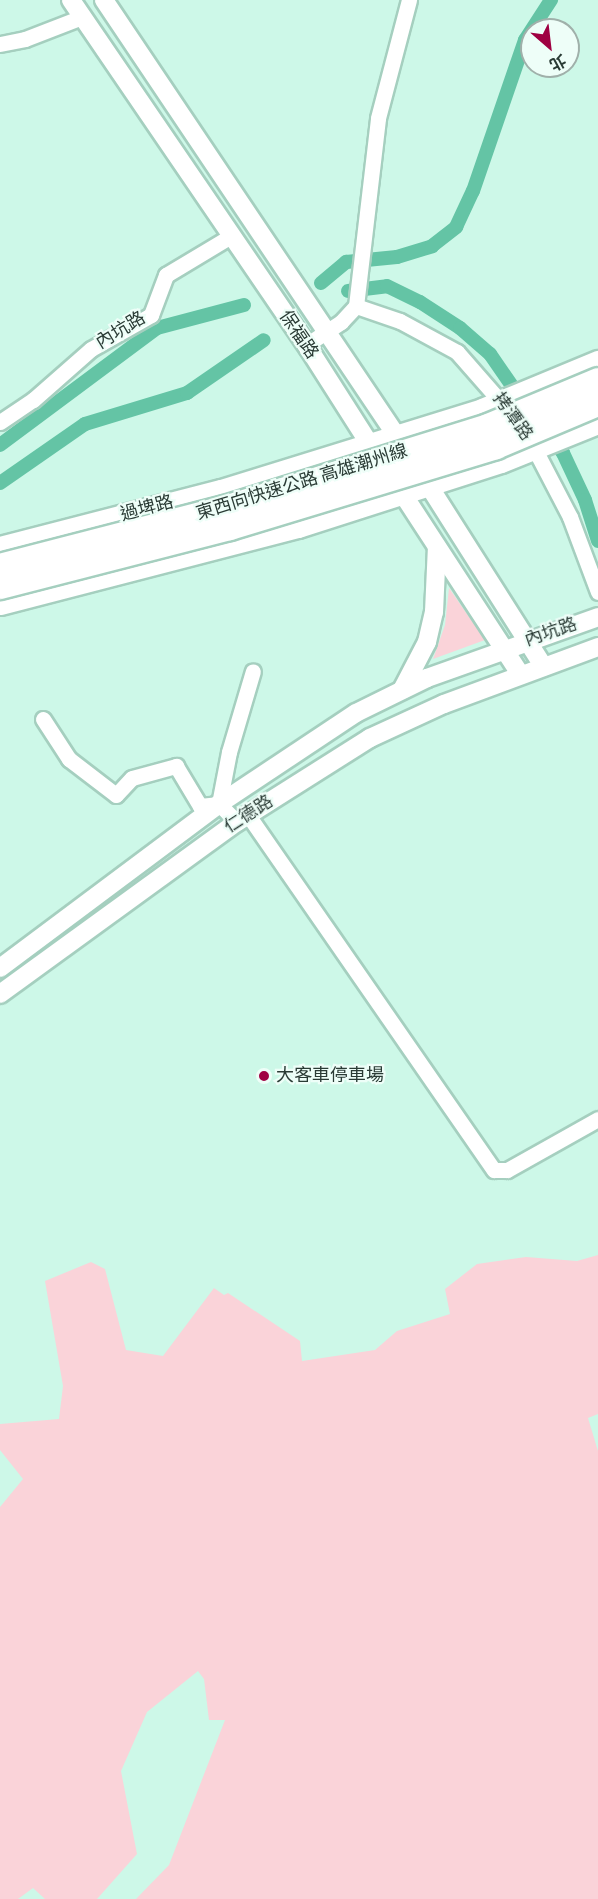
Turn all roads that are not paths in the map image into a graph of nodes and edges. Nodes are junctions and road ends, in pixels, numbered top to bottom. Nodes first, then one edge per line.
1 (71, 0) edge
2 (104, 0) edge
3 (409, 0) edge
4 (82, 17) junction
5 (0, 44) edge
6 (231, 236) junction
7 (356, 303) junction
8 (327, 331) junction
9 (306, 345) junction
10 (598, 362) edge
11 (598, 380) edge
12 (504, 400) junction
13 (598, 404) edge
14 (0, 422) edge
15 (590, 426) edge
16 (397, 435) junction
17 (369, 444) junction
18 (539, 446) junction
19 (429, 486) junction
20 (403, 494) junction
21 (0, 547) edge
22 (437, 547) junction
23 (0, 566) edge
24 (0, 587) edge
25 (598, 592) edge
26 (0, 604) edge
27 (598, 617) edge
28 (528, 641) junction
29 (598, 647) edge
30 (504, 649) junction
31 (544, 667) junction
32 (253, 671) dead end
33 (520, 674) junction
34 (402, 690) junction
35 (43, 719) dead end
36 (219, 804) junction
37 (242, 819) junction
38 (0, 968) edge
39 (0, 994) edge
40 (598, 1119) edge

1 - 4 street, 保福路
2 - 8 street, 保福路
3 - 7 street
4 - 5 street
4 - 6 street, 保福路
6 - 9 street, 保福路
6 - 14 street, 內坑路
7 - 8 street
7 - 12 street, 拷潭路
8 - 9 street
8 - 16 street, 保福路
9 - 17 street, 保福路
10 - 12 main road, 過埤路
11 - 23 highway, 東西向快速公路 高雄潮州線, bridge
12 - 16 main road, 過埤路
12 - 18 street, 拷潭路
13 - 24 highway, 東西向快速公路 高雄潮州線, bridge
15 - 18 main road
16 - 17 main road, 過埤路
16 - 19 street, 保福路
17 - 20 street, 保福路
17 - 21 main road, 過埤路
18 - 19 main road
18 - 25 street, 拷潭路
19 - 20 main road
19 - 28 street, 保福路
20 - 22 street, 保福路
20 - 26 main road
22 - 30 street, 保福路
22 - 34 street
27 - 28 street, 內坑路
28 - 30 street, 內坑路
28 - 31 street, 保福路
29 - 31 street, 內坑路
30 - 33 street, 保福路
30 - 34 street, 仁德路
31 - 33 street, 內坑路
32 - 36 street
33 - 37 street, 仁德路
34 - 36 street, 仁德路
35 - 36 street
36 - 37 street
36 - 38 street, 仁德路
37 - 39 street, 仁德路
37 - 40 street

